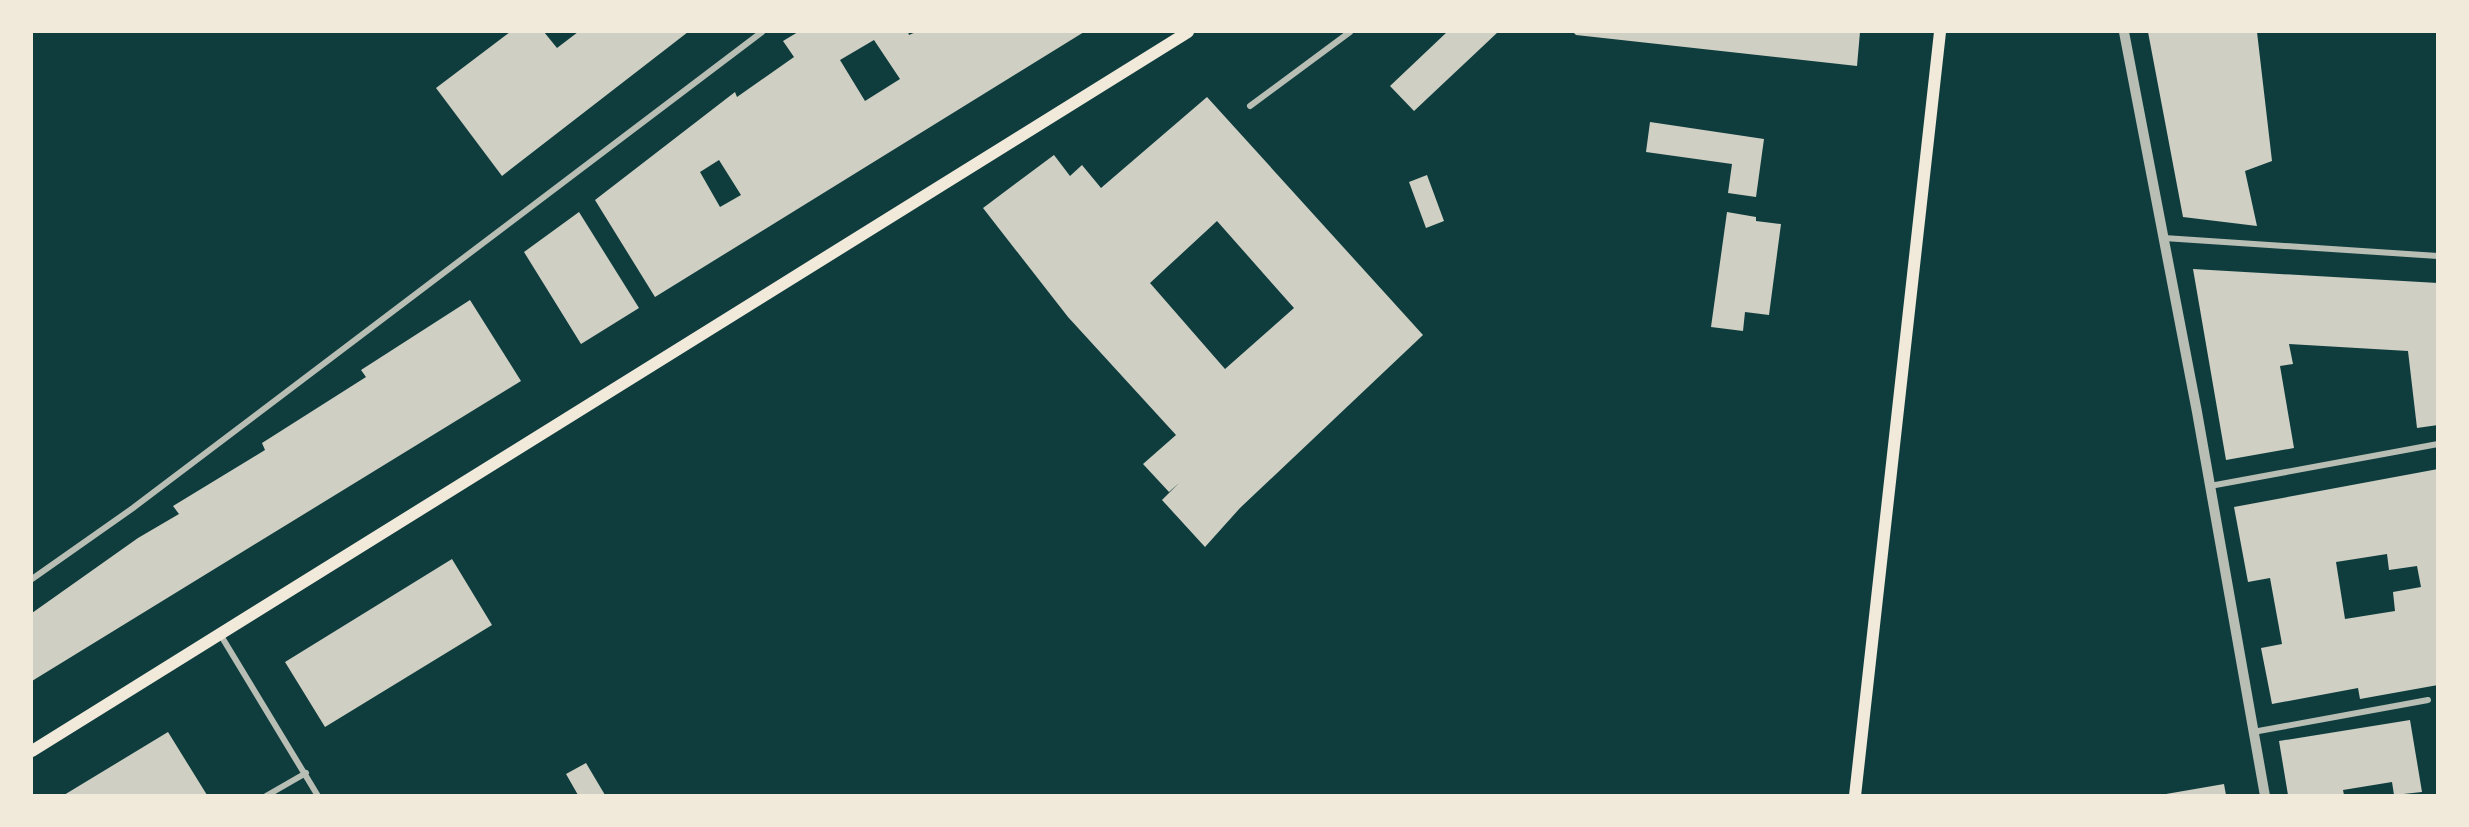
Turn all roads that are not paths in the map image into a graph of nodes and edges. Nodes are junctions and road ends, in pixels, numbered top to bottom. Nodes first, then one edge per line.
1 (762, 32) edge
2 (1188, 32) edge
3 (1350, 32) edge
4 (1940, 32) edge
5 (2124, 32) edge
6 (1250, 106) dead end
7 (2163, 238) junction
8 (2438, 256) edge
9 (2438, 444) edge
10 (2210, 486) junction
11 (32, 579) edge
12 (220, 634) junction
13 (2428, 700) dead end
14 (2252, 732) junction
15 (32, 751) edge
16 (306, 773) junction
17 (266, 795) edge
18 (318, 795) edge
19 (1855, 795) edge
20 (2265, 795) edge

1 - 11 street
2 - 12 main road
3 - 6 street
4 - 19 main road
5 - 7 street
7 - 8 street
7 - 10 street
9 - 10 street
10 - 14 street
12 - 15 main road
12 - 16 street
13 - 14 street
14 - 20 street
16 - 17 street
16 - 18 street

